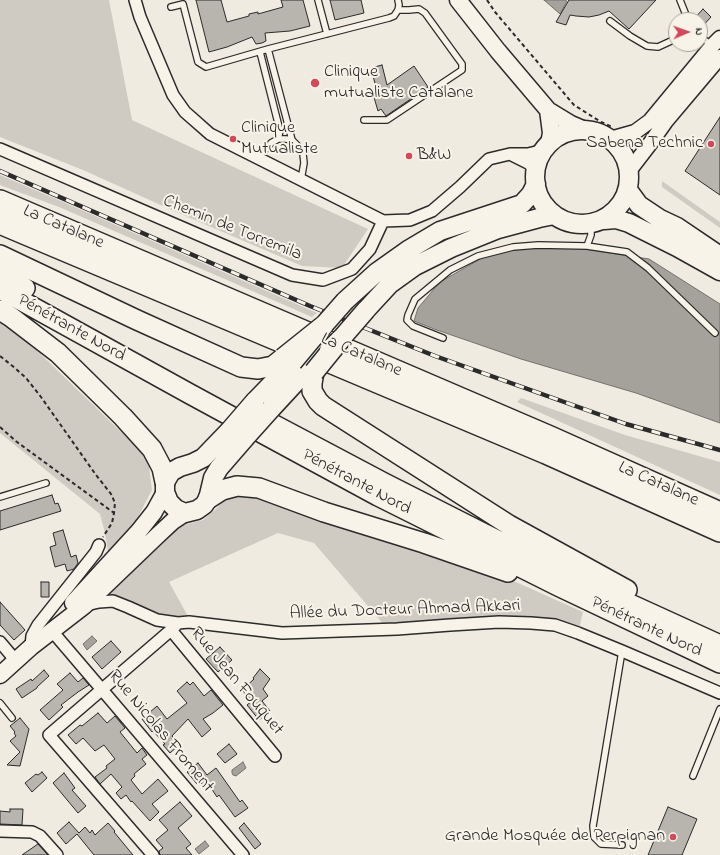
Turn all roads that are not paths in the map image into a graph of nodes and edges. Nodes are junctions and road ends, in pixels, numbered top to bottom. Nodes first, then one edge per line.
1 (135, 0) edge
2 (318, 0) edge
3 (398, 0) edge
4 (458, 0) edge
5 (680, 0) edge
6 (171, 7) dead end
7 (398, 10) junction
8 (685, 12) edge
9 (610, 20) dead end
10 (327, 34) junction
11 (668, 41) edge
12 (708, 41) edge
13 (718, 47) edge
14 (268, 49) junction
15 (260, 52) junction
16 (548, 110) junction
17 (364, 120) dead end
18 (585, 130) junction
19 (278, 139) junction
20 (610, 139) junction
21 (292, 140) junction
22 (546, 147) junction
23 (0, 149) edge
24 (510, 154) junction
25 (258, 158) junction
26 (629, 171) junction
27 (536, 177) junction
28 (301, 180) junction
29 (628, 190) junction
30 (0, 201) edge
31 (554, 215) junction
32 (384, 221) junction
33 (597, 222) junction
34 (0, 223) edge
35 (587, 246) junction
36 (0, 255) edge
37 (720, 256) edge
38 (720, 271) edge
39 (0, 274) edge
40 (0, 289) edge
41 (0, 310) edge
42 (323, 326) joint
43 (716, 332) dead end
44 (443, 338) dead end
45 (340, 340) joint
46 (299, 365) junction
47 (238, 434) junction
48 (46, 483) dead end
49 (165, 487) junction
50 (0, 497) edge
51 (208, 499) junction
52 (185, 513) junction
53 (720, 513) edge
54 (720, 531) edge
55 (98, 545) road end
56 (84, 606) junction
57 (174, 627) junction
58 (52, 631) junction
59 (720, 639) edge
60 (0, 642) edge
61 (720, 645) edge
62 (31, 647) junction
63 (622, 651) junction
64 (16, 661) junction
65 (720, 663) edge
66 (0, 675) edge
67 (102, 689) junction
68 (720, 693) edge
69 (0, 703) edge
70 (720, 709) edge
71 (12, 718) dead end
72 (275, 756) dead end
73 (693, 776) dead end
74 (0, 831) edge
75 (622, 845) dead end
76 (57, 855) edge
77 (153, 855) edge
78 (243, 855) edge

1 - 25 street
2 - 10 lane
3 - 7 lane
4 - 16 main road
5 - 8 lane
6 - 15 lane
7 - 10 lane
7 - 17 lane
9 - 11 lane
10 - 14 lane
12 - 13 lane
13 - 20 street
13 - 26 street
14 - 15 lane
14 - 21 lane
15 - 19 lane
16 - 18 main road
16 - 22 main road
18 - 20 main road
18 - 22 main road
19 - 21 lane
19 - 25 lane
20 - 26 main road
21 - 28 lane
22 - 24 street
22 - 27 main road
23 - 32 street, Chemin de Torremila
24 - 27 street
24 - 32 street
25 - 28 street
26 - 29 main road
27 - 31 main road
27 - 42 main road, bridge
28 - 32 street
29 - 33 main road
29 - 37 main road
30 - 53 highway, La Catalane
31 - 33 main road
31 - 45 main road, bridge
33 - 35 lane
33 - 38 main road
34 - 54 highway, La Catalane
35 - 43 lane
35 - 44 lane
36 - 46 highway
39 - 61 highway, Pénétrante Nord
40 - 65 highway, Pénétrante Nord
41 - 49 highway
42 - 46 highway, bridge
45 - 46 highway, bridge
46 - 47 main road, bridge
46 - 47 main road, bridge
46 - 59 highway
47 - 49 main road
47 - 51 main road
48 - 50 lane
49 - 52 main road
49 - 58 main road
51 - 52 main road
51 - 65 highway
52 - 56 main road
55 - 62 street
56 - 57 street, Allée du Docteur Ahmad Akkari
56 - 58 main road
57 - 63 street, Allée du Docteur Ahmad Akkari
57 - 67 street
57 - 72 street, Rue Jean Fouquet
58 - 62 main road
58 - 67 street, Rue Nicolas Froment
60 - 64 street
62 - 64 main road
63 - 68 street, Allée du Docteur Ahmad Akkari
63 - 75 lane
64 - 66 main road
67 - 77 street
67 - 78 street, Rue Nicolas Froment
69 - 71 lane
70 - 73 lane
74 - 76 street

